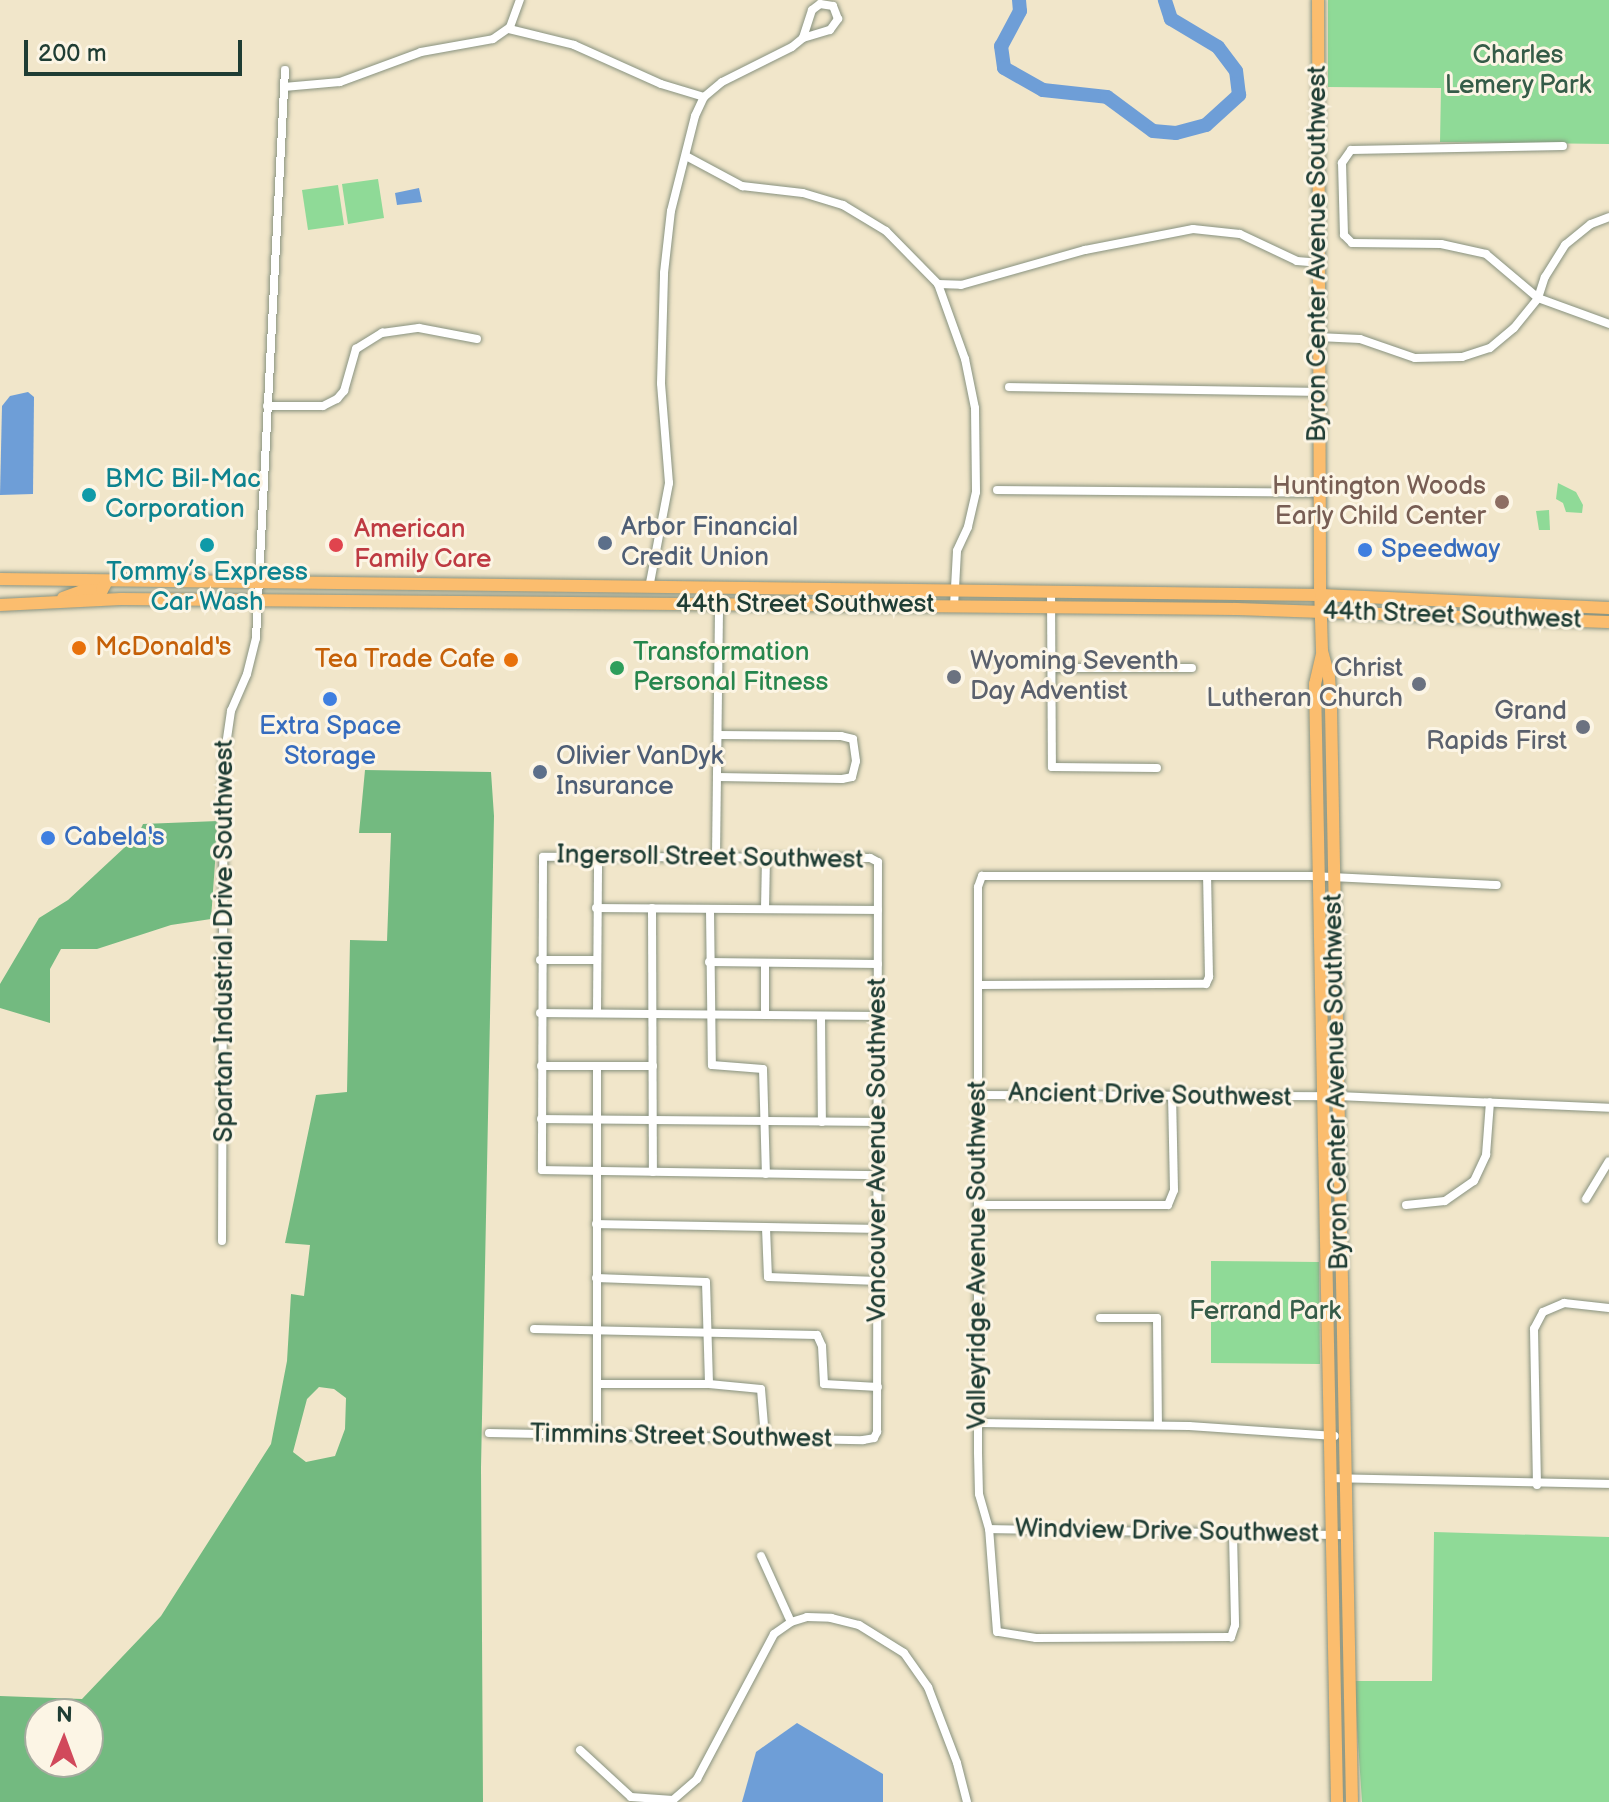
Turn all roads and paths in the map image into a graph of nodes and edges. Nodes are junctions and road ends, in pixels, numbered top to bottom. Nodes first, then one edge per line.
1 (520, 0) edge
2 (1318, 0) edge
3 (509, 29) junction
4 (803, 38) junction
5 (285, 70) dead end
6 (284, 87) junction
7 (704, 97) junction
8 (1563, 146) dead end
9 (686, 156) junction
10 (1609, 217) edge
11 (1318, 263) junction
12 (938, 284) junction
13 (1538, 298) junction
14 (1609, 324) edge
15 (1318, 337) junction
16 (477, 339) dead end
17 (1009, 387) dead end
18 (1319, 392) junction
19 (267, 406) junction
20 (997, 490) dead end
21 (1320, 493) junction
22 (2, 579) edge
23 (107, 581) junction
24 (258, 584) junction
25 (427, 586) junction
26 (554, 587) junction
27 (649, 588) junction
28 (665, 588) junction
29 (724, 589) junction
30 (870, 590) junction
31 (955, 591) junction
32 (1051, 592) junction
33 (1321, 595) junction
34 (258, 601) junction
35 (57, 602) junction
36 (419, 602) junction
37 (541, 602) junction
38 (628, 604) junction
39 (648, 604) junction
40 (719, 604) junction
41 (0, 605) edge
42 (865, 605) junction
43 (954, 606) junction
44 (1051, 607) junction
45 (1609, 608) edge
46 (1321, 610) junction
47 (1609, 622) edge
48 (1322, 651) junction
49 (1051, 668) junction
50 (1192, 668) dead end
51 (718, 735) junction
52 (1157, 768) dead end
53 (717, 777) junction
54 (598, 855) junction
55 (716, 856) junction
56 (766, 857) junction
57 (876, 860) joint
58 (1207, 876) junction
59 (1319, 877) junction
60 (1334, 878) junction
61 (1497, 885) dead end
62 (596, 908) junction
63 (652, 908) junction
64 (765, 909) junction
65 (710, 910) junction
66 (878, 910) junction
67 (540, 960) junction
68 (597, 960) junction
69 (709, 962) junction
70 (765, 963) junction
71 (878, 964) junction
72 (978, 985) junction
73 (540, 1013) junction
74 (597, 1013) junction
75 (653, 1014) junction
76 (709, 1015) junction
77 (765, 1015) junction
78 (878, 1016) junction
79 (821, 1017) junction
80 (541, 1066) junction
81 (653, 1066) junction
82 (597, 1067) junction
83 (978, 1095) junction
84 (1338, 1096) junction
85 (1172, 1098) junction
86 (1323, 1098) junction
87 (1490, 1102) junction
88 (1609, 1108) edge
89 (541, 1119) junction
90 (596, 1120) junction
91 (653, 1120) junction
92 (765, 1121) junction
93 (822, 1122) junction
94 (878, 1122) junction
95 (1609, 1161) edge
96 (653, 1172) junction
97 (597, 1173) junction
98 (766, 1174) junction
99 (877, 1175) junction
100 (1586, 1199) dead end
101 (979, 1205) junction
102 (1406, 1205) dead end
103 (596, 1224) junction
104 (766, 1228) junction
105 (878, 1229) junction
106 (222, 1241) dead end
107 (596, 1278) junction
108 (878, 1281) junction
109 (1609, 1308) edge
110 (1100, 1318) dead end
111 (534, 1329) dead end
112 (596, 1330) junction
113 (710, 1333) junction
114 (597, 1384) junction
115 (709, 1384) junction
116 (878, 1387) junction
117 (979, 1423) junction
118 (1158, 1425) junction
119 (489, 1433) dead end
120 (597, 1435) junction
121 (1329, 1435) junction
122 (1343, 1436) junction
123 (765, 1438) junction
124 (874, 1438) joint
125 (1330, 1478) junction
126 (1345, 1478) junction
127 (1609, 1484) edge
128 (1537, 1485) junction
129 (989, 1529) junction
130 (1233, 1534) junction
131 (1331, 1535) junction
132 (1346, 1535) junction
133 (761, 1556) dead end
134 (791, 1622) junction
135 (580, 1750) dead end
136 (967, 1802) edge
137 (1337, 1802) edge
138 (1352, 1802) edge

1 - 3 street
2 - 11 main road, Byron Center Avenue Southwest
3 - 6 street
3 - 7 street
4 - 4 street
4 - 7 street
5 - 6 street, Spartan Industrial Drive Southwest
6 - 19 street, Spartan Industrial Drive Southwest
7 - 9 street
8 - 13 street
9 - 12 street
9 - 27 street
10 - 13 street
11 - 12 street
11 - 15 main road, Byron Center Avenue Southwest
12 - 31 street
13 - 14 street
13 - 15 street
15 - 18 main road, Byron Center Avenue Southwest
16 - 19 street
17 - 18 street
18 - 21 main road, Byron Center Avenue Southwest
19 - 24 street, Spartan Industrial Drive Southwest
20 - 21 street
21 - 33 main road, Byron Center Avenue Southwest
22 - 23 main road, 44th Street Southwest
23 - 24 main road, 44th Street Southwest
23 - 35 main road
24 - 25 main road, 44th Street Southwest
24 - 34 street, Spartan Industrial Drive Southwest
25 - 26 main road, 44th Street Southwest
25 - 36 main road
26 - 27 main road, 44th Street Southwest
26 - 37 main road
27 - 28 main road, 44th Street Southwest
27 - 38 main road
28 - 29 main road, 44th Street Southwest
28 - 39 main road
29 - 30 main road, 44th Street Southwest
29 - 40 main road
30 - 31 main road, 44th Street Southwest
30 - 42 main road
31 - 32 main road, 44th Street Southwest
31 - 43 street
32 - 33 main road, 44th Street Southwest
32 - 44 street
33 - 45 main road, 44th Street Southwest
33 - 46 main road, Byron Center Avenue Southwest
34 - 35 main road, 44th Street Southwest
34 - 36 main road, 44th Street Southwest
34 - 106 street, Spartan Industrial Drive Southwest
35 - 41 main road, 44th Street Southwest
36 - 37 main road, 44th Street Southwest
37 - 38 main road, 44th Street Southwest
38 - 39 main road, 44th Street Southwest
39 - 40 main road, 44th Street Southwest
40 - 42 main road, 44th Street Southwest
40 - 51 street
42 - 43 main road, 44th Street Southwest
43 - 44 main road, 44th Street Southwest
44 - 46 main road, 44th Street Southwest
44 - 49 street
46 - 47 main road, 44th Street Southwest
46 - 48 main road, Byron Center Avenue Southwest
48 - 59 main road, Byron Center Avenue Southwest
48 - 60 main road, Byron Center Avenue Southwest
49 - 50 street
49 - 52 street
51 - 53 street
51 - 53 street
53 - 55 street
54 - 55 street, Ingersoll Street Southwest
54 - 62 street
54 - 67 street, Ingersoll Street Southwest
55 - 56 street, Ingersoll Street Southwest
56 - 57 street, Ingersoll Street Southwest
56 - 64 street
57 - 66 street, Vancouver Avenue Southwest
58 - 59 street
58 - 72 street, Valleyridge Avenue Southwest
58 - 72 street
59 - 60 street
59 - 86 main road, Byron Center Avenue Southwest
60 - 61 street
60 - 84 main road, Byron Center Avenue Southwest
62 - 63 street
62 - 68 street
63 - 65 street
63 - 75 street
64 - 65 street
64 - 66 street
65 - 69 street
66 - 71 street, Vancouver Avenue Southwest
67 - 68 street
67 - 73 street
68 - 74 street
69 - 70 street
69 - 76 street
70 - 71 street
70 - 77 street
71 - 78 street, Vancouver Avenue Southwest
72 - 83 street, Valleyridge Avenue Southwest
73 - 74 street
73 - 80 street
74 - 75 street
75 - 76 street
75 - 81 street
76 - 77 street
76 - 92 street
77 - 79 street
78 - 79 street
78 - 94 street, Vancouver Avenue Southwest
79 - 93 street
80 - 82 street
80 - 89 street
81 - 82 street
81 - 91 street
82 - 90 street
83 - 85 street, Ancient Drive Southwest
83 - 101 street, Valleyridge Avenue Southwest
84 - 86 street, Ancient Drive Southwest
84 - 87 street, Ancient Drive Southwest
84 - 122 main road, Byron Center Avenue Southwest
85 - 86 street, Ancient Drive Southwest
85 - 101 street
86 - 121 main road, Byron Center Avenue Southwest
87 - 88 street, Ancient Drive Southwest
87 - 102 street
89 - 90 street
89 - 97 street
90 - 91 street
90 - 97 street
91 - 92 street
91 - 96 street
92 - 93 street
92 - 98 street
93 - 94 street
94 - 99 street, Vancouver Avenue Southwest
95 - 100 street
96 - 97 street
96 - 98 street
97 - 103 street
98 - 99 street
99 - 105 street, Vancouver Avenue Southwest
101 - 117 street, Valleyridge Avenue Southwest
103 - 104 street
103 - 107 street
104 - 105 street
104 - 108 street
105 - 108 street, Vancouver Avenue Southwest
107 - 112 street
107 - 113 street
108 - 116 street, Vancouver Avenue Southwest
109 - 128 street
110 - 118 street
111 - 112 street
112 - 113 street
112 - 114 street
113 - 115 street
113 - 116 street
114 - 115 street
114 - 120 street
115 - 123 street
116 - 124 street, Vancouver Avenue Southwest
117 - 118 street
117 - 129 street, Valleyridge Avenue Southwest
118 - 121 street
119 - 120 street, Timmins Street Southwest
120 - 123 street, Timmins Street Southwest
121 - 122 street
121 - 125 main road, Byron Center Avenue Southwest
122 - 126 main road, Byron Center Avenue Southwest
123 - 124 street, Timmins Street Southwest
125 - 126 street
125 - 131 main road, Byron Center Avenue Southwest
126 - 128 street
126 - 132 main road, Byron Center Avenue Southwest
127 - 128 street
129 - 130 street, Windview Drive Southwest
129 - 130 street, Valleyridge Avenue Southwest
130 - 131 street, Windview Drive Southwest
131 - 132 street, Windview Drive Southwest
131 - 137 main road, Byron Center Avenue Southwest
132 - 138 main road, Byron Center Avenue Southwest
133 - 134 street
134 - 135 street
134 - 136 street

